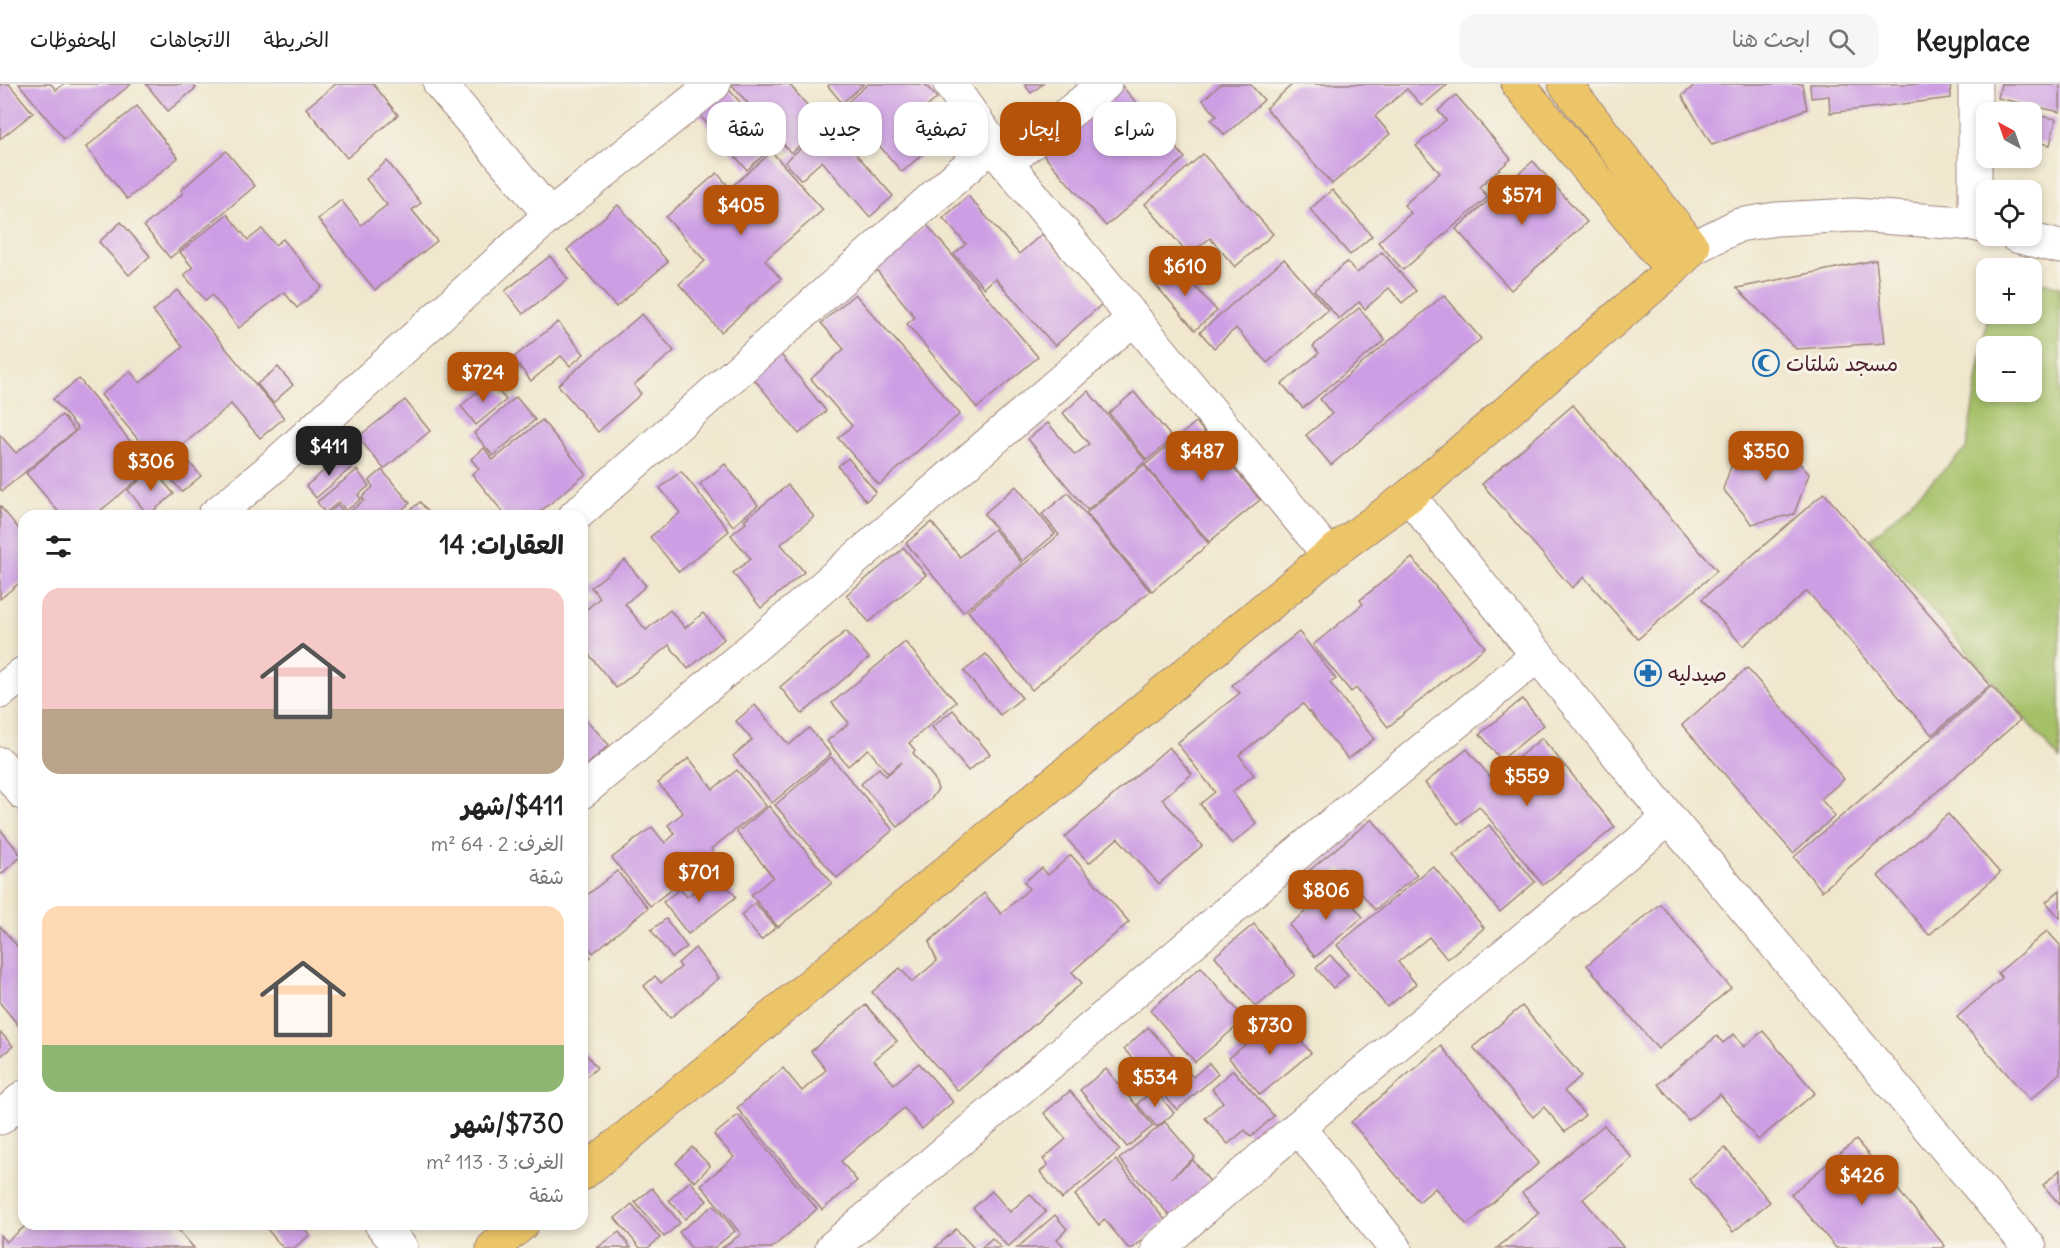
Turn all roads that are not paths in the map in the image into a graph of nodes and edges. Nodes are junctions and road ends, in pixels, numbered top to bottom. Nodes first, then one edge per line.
1 (440, 84) edge
2 (714, 84) edge
3 (950, 84) edge
4 (1105, 84) edge
5 (1518, 84) edge
6 (1565, 84) edge
7 (1975, 84) edge
8 (999, 153) junction
9 (1978, 180) edge
10 (550, 215) junction
11 (1976, 226) edge
12 (2042, 242) edge
13 (2060, 247) edge
14 (1682, 259) junction
15 (1134, 318) junction
16 (1408, 495) junction
17 (221, 510) edge
18 (582, 510) edge
19 (1329, 555) junction
20 (1538, 655) junction
21 (18, 678) edge
22 (0, 692) edge
23 (0, 764) edge
24 (18, 786) edge
25 (588, 787) edge
26 (1669, 818) junction
27 (18, 1102) edge
28 (0, 1118) edge
29 (1298, 1126) junction
30 (588, 1169) edge
31 (386, 1230) edge
32 (515, 1230) edge
33 (401, 1248) edge
34 (493, 1248) edge
35 (832, 1248) edge
36 (1158, 1248) edge
37 (1395, 1248) edge
38 (2030, 1248) edge

1 - 10 street
2 - 10 street
3 - 8 street
4 - 8 street
5 - 14 main road
6 - 14 main road
7 - 9 street
8 - 15 street
8 - 18 street
10 - 17 street
11 - 14 street
12 - 13 street
14 - 16 main road
15 - 19 street
15 - 25 street
16 - 19 main road
16 - 20 street
19 - 30 main road
20 - 26 street
20 - 35 street
21 - 22 street
23 - 24 street
26 - 29 street
26 - 38 street
27 - 28 street
29 - 36 street
29 - 37 street
31 - 33 street
32 - 34 main road

